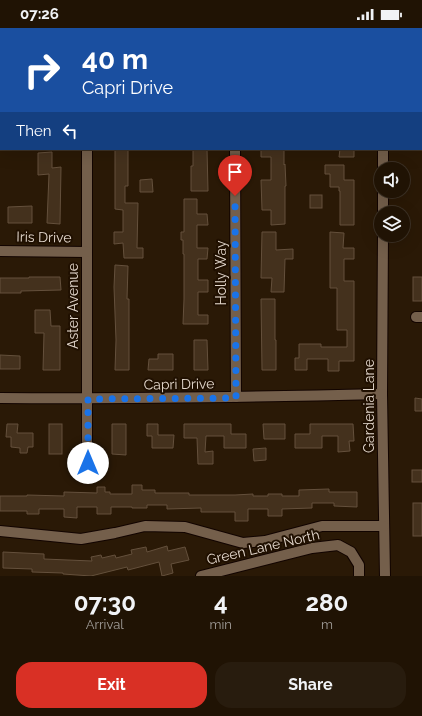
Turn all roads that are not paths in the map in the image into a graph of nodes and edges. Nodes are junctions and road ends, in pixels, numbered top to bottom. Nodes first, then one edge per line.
1 (87, 150) edge
2 (235, 150) edge
3 (383, 150) edge
4 (383, 162) edge
5 (383, 242) edge
6 (0, 251) edge
7 (87, 252) junction
8 (382, 394) junction
9 (0, 398) edge
10 (236, 398) junction
11 (88, 399) junction
12 (88, 463) dead end
13 (384, 526) junction
14 (0, 531) edge
15 (201, 576) edge
16 (359, 576) edge
17 (385, 576) edge

1 - 7 street, Aster Avenue
2 - 10 street, Holly Way
3 - 4 street
5 - 8 street, Gardenia Lane
6 - 7 street, Iris Drive
7 - 11 street, Aster Avenue
8 - 10 street, Capri Drive
8 - 13 street, Gardenia Lane
9 - 11 street, Capri Drive
10 - 11 street, Capri Drive
11 - 12 street, Aster Avenue
13 - 14 street
13 - 17 street, Gardenia Lane
15 - 16 street, Green Lane North

